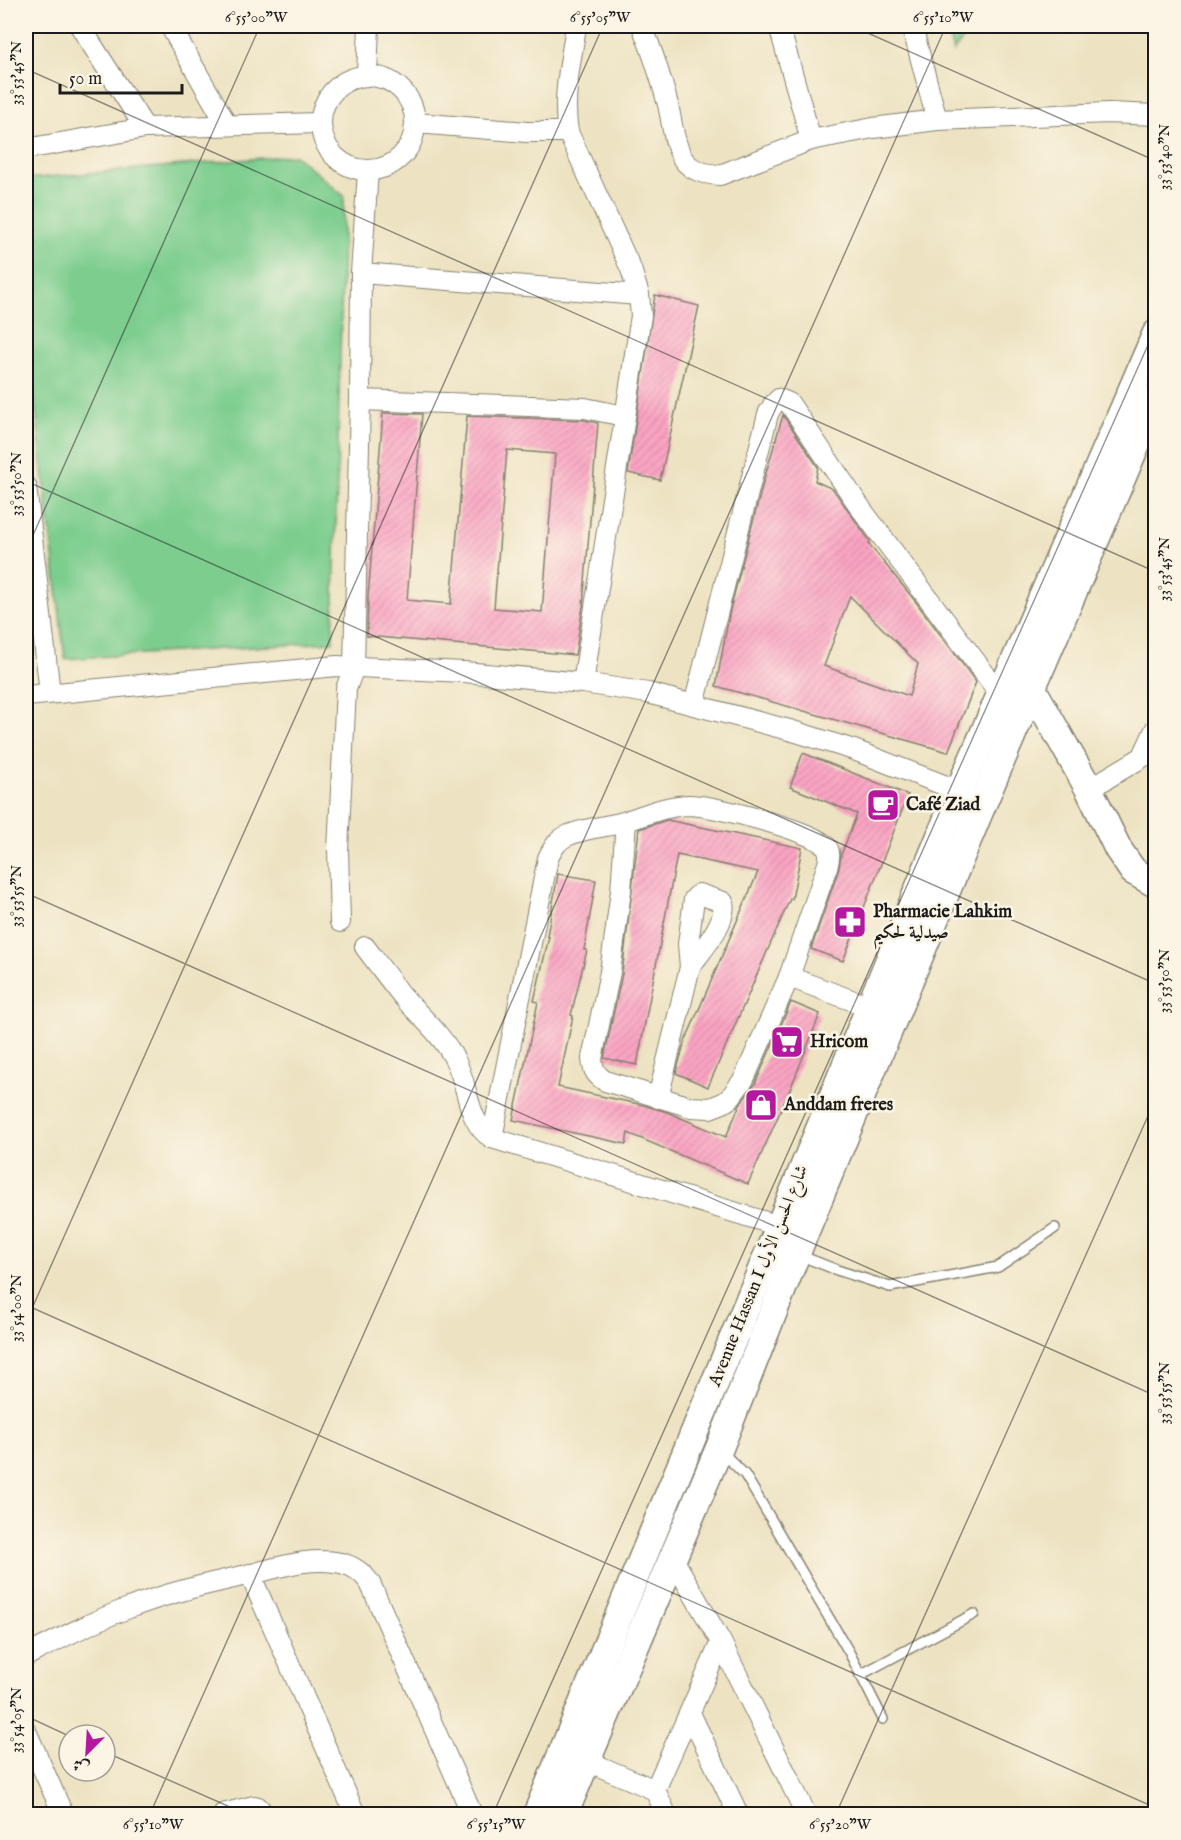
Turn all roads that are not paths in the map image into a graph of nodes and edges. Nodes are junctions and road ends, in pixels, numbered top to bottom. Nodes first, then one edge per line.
1 (80, 26) edge
2 (172, 26) edge
3 (369, 26) edge
4 (576, 26) edge
5 (642, 26) edge
6 (779, 26) edge
7 (912, 26) edge
8 (367, 75) junction
9 (1155, 115) edge
10 (937, 120) junction
11 (319, 123) junction
12 (416, 123) junction
13 (226, 125) junction
14 (145, 128) junction
15 (568, 132) junction
16 (811, 140) junction
17 (26, 149) edge
18 (368, 171) junction
19 (361, 273) junction
20 (639, 295) junction
21 (1155, 334) edge
22 (1155, 398) edge
23 (360, 400) junction
24 (624, 416) junction
25 (26, 486) edge
26 (28, 528) edge
27 (354, 667) junction
28 (583, 683) junction
29 (1032, 688) junction
30 (50, 693) junction
31 (1000, 694) junction
32 (26, 696) edge
33 (694, 705) junction
34 (1155, 728) edge
35 (1149, 753) edge
36 (1089, 789) junction
37 (959, 791) junction
38 (626, 821) junction
39 (1155, 885) edge
40 (340, 922) dead end
41 (365, 947) dead end
42 (690, 967) dead end
43 (789, 977) junction
44 (870, 1006) junction
45 (658, 1098) junction
46 (492, 1138) junction
47 (779, 1226) junction
48 (1055, 1228) dead end
49 (797, 1254) junction
50 (719, 1449) junction
51 (672, 1557) junction
52 (250, 1574) junction
53 (974, 1614) dead end
54 (721, 1642) junction
55 (26, 1656) edge
56 (860, 1675) junction
57 (690, 1713) junction
58 (883, 1719) dead end
59 (26, 1731) edge
60 (587, 1761) junction
61 (655, 1790) junction
62 (1155, 1813) edge
63 (63, 1815) edge
64 (223, 1815) edge
65 (264, 1815) edge
66 (355, 1815) edge
67 (472, 1815) edge
68 (537, 1815) edge
69 (564, 1815) edge
70 (666, 1815) edge
71 (738, 1815) edge
72 (806, 1815) edge
73 (1151, 1815) edge

1 - 14 street
2 - 13 street
3 - 8 street
4 - 15 street
5 - 16 street
6 - 16 street
7 - 10 street
8 - 11 street
8 - 12 street
9 - 10 street
10 - 16 street
11 - 13 street
11 - 18 street
12 - 15 street
12 - 18 street
13 - 14 street
14 - 17 street
15 - 20 street
18 - 19 street
19 - 20 street
19 - 23 street
20 - 24 street
21 - 31 main road, Avenue Hassan I شارع الحسن الأول
22 - 29 main road
23 - 24 street
23 - 27 street
24 - 28 street
25 - 26 street
26 - 30 street
27 - 28 street
27 - 30 street
27 - 40 street
28 - 33 street
29 - 36 main road
29 - 49 main road
30 - 32 street
31 - 33 street
31 - 37 main road, Avenue Hassan I شارع الحسن الأول
33 - 37 street
34 - 35 street
35 - 36 street
36 - 39 main road
37 - 44 main road, Avenue Hassan I شارع الحسن الأول
38 - 43 street
38 - 45 street
38 - 46 street
41 - 46 street
42 - 45 street
43 - 44 street
43 - 45 street
44 - 47 main road, Avenue Hassan I شارع الحسن الأول
46 - 47 street
47 - 68 main road, Avenue Hassan I شارع الحسن الأول
48 - 49 lane
49 - 50 main road
50 - 51 main road
50 - 56 lane
51 - 54 street
51 - 60 main road
52 - 55 street
52 - 66 street
52 - 67 street
53 - 56 lane
54 - 57 street
54 - 72 street
56 - 58 lane
57 - 61 street
57 - 71 street
59 - 63 street
60 - 61 street
60 - 69 main road
61 - 70 street
62 - 73 lane
64 - 65 street

